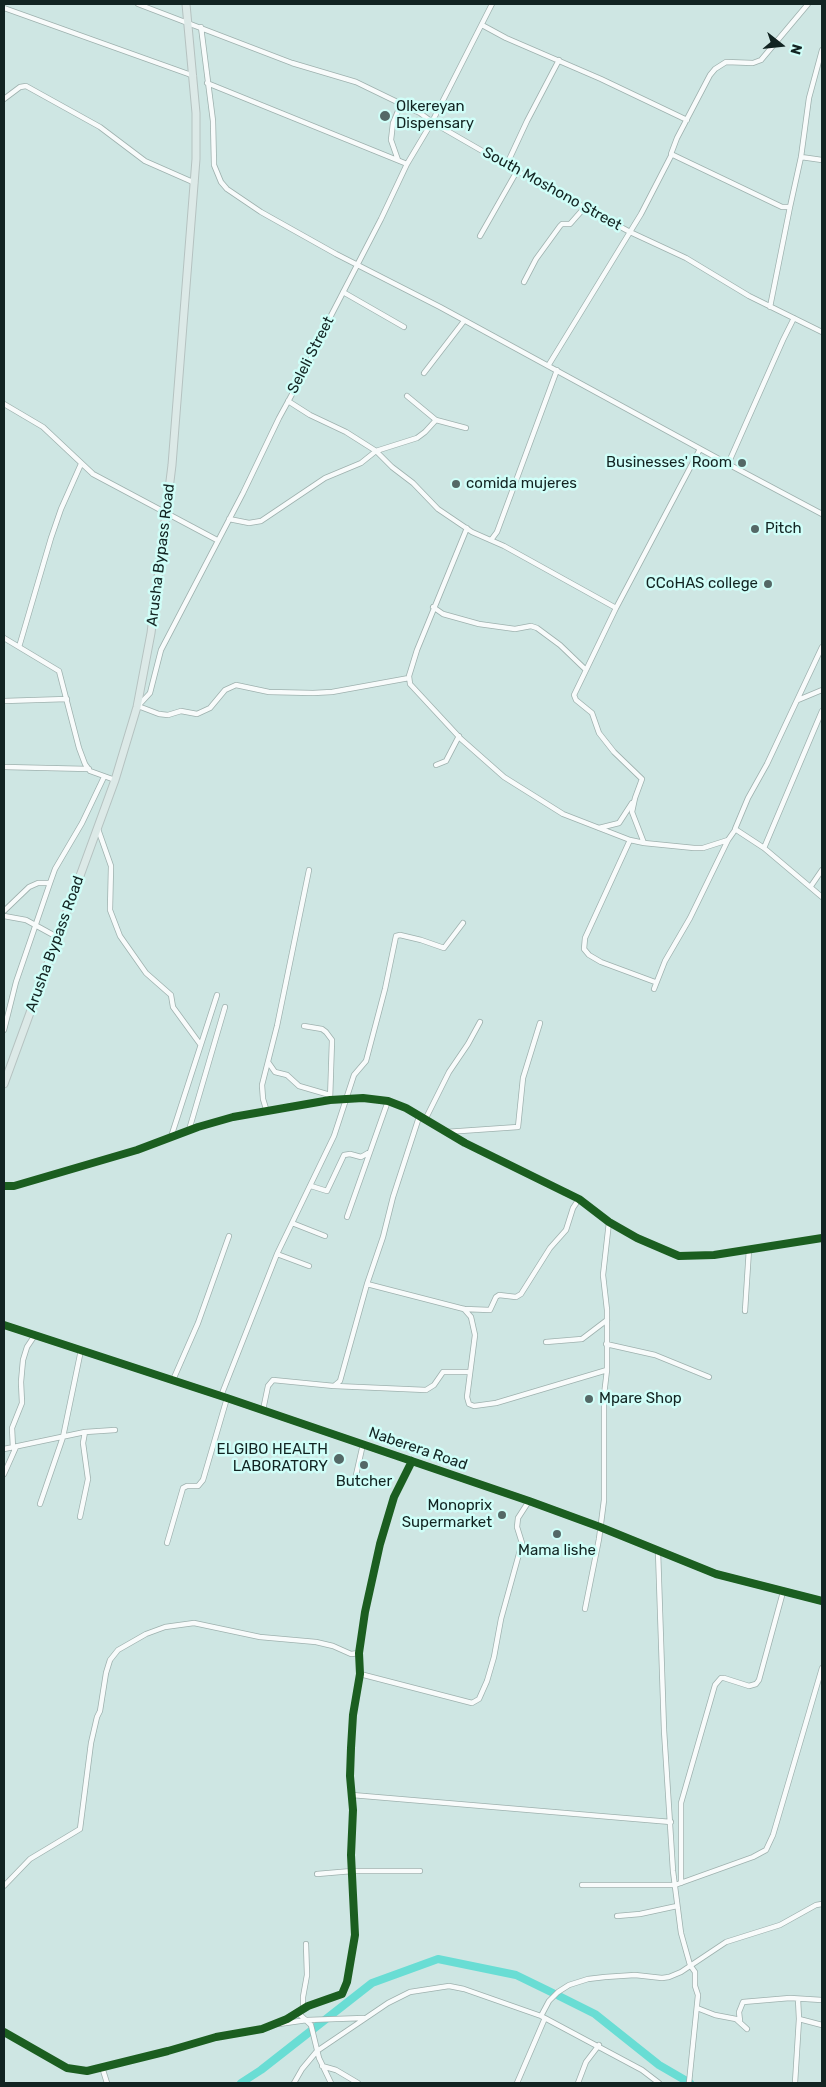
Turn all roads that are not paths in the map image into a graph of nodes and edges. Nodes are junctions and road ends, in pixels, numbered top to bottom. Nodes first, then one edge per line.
1 (138, 4) edge
2 (186, 4) edge
3 (492, 4) edge
4 (808, 4) edge
5 (4, 8) edge
6 (189, 22) junction
7 (482, 25) junction
8 (201, 27) junction
9 (822, 50) edge
10 (559, 60) junction
11 (194, 76) junction
12 (207, 83) junction
13 (4, 99) edge
14 (401, 104) junction
15 (687, 120) junction
16 (432, 122) junction
17 (672, 154) junction
18 (801, 157) junction
19 (398, 160) junction
20 (822, 160) edge
21 (407, 164) junction
22 (507, 164) junction
23 (517, 171) junction
24 (194, 183) junction
25 (585, 207) junction
26 (790, 207) junction
27 (630, 232) junction
28 (480, 236) dead end
29 (358, 264) junction
30 (524, 282) dead end
31 (343, 292) junction
32 (770, 307) junction
33 (794, 318) junction
34 (464, 321) junction
35 (404, 327) dead end
36 (822, 332) edge
37 (548, 366) junction
38 (557, 370) junction
39 (424, 372) dead end
40 (407, 396) dead end
41 (288, 401) junction
42 (4, 404) edge
43 (436, 420) junction
44 (466, 428) dead end
45 (700, 449) junction
46 (376, 451) junction
47 (81, 464) junction
48 (728, 464) junction
49 (167, 512) junction
50 (822, 514) edge
51 (229, 519) junction
52 (467, 528) junction
53 (217, 540) junction
54 (491, 540) junction
55 (434, 606) junction
56 (616, 608) junction
57 (4, 638) edge
58 (20, 647) junction
59 (822, 647) edge
60 (586, 670) junction
61 (409, 678) junction
62 (822, 690) edge
63 (66, 699) junction
64 (798, 700) junction
65 (4, 701) edge
66 (137, 706) junction
67 (822, 711) edge
68 (459, 736) junction
69 (4, 765) edge
70 (436, 765) dead end
71 (89, 769) junction
72 (104, 776) junction
73 (115, 780) junction
74 (635, 798) junction
75 (98, 828) junction
76 (598, 828) junction
77 (735, 830) junction
78 (630, 840) junction
79 (728, 840) junction
80 (644, 843) junction
81 (764, 848) junction
82 (309, 870) dead end
83 (822, 870) edge
84 (50, 882) junction
85 (811, 886) junction
86 (822, 897) edge
87 (4, 911) edge
88 (4, 916) edge
89 (464, 923) dead end
90 (34, 926) junction
91 (57, 938) junction
92 (655, 982) junction
93 (654, 989) dead end
94 (217, 995) dead end
95 (225, 1007) dead end
96 (480, 1022) dead end
97 (540, 1023) dead end
98 (304, 1026) dead end
99 (4, 1030) edge
100 (200, 1044) junction
101 (268, 1062) junction
102 (7, 1063) edge
103 (4, 1084) edge
104 (330, 1098) junction
105 (347, 1098) junction
106 (388, 1101) junction
107 (266, 1112) junction
108 (419, 1117) junction
109 (425, 1120) junction
110 (190, 1130) junction
111 (444, 1132) junction
112 (171, 1137) junction
113 (370, 1152) junction
114 (4, 1186) edge
115 (311, 1186) junction
116 (579, 1199) junction
117 (347, 1217) dead end
118 (609, 1222) junction
119 (292, 1223) junction
120 (229, 1236) dead end
121 (325, 1236) dead end
122 (822, 1238) edge
123 (750, 1249) junction
124 (277, 1254) junction
125 (309, 1266) dead end
126 (367, 1284) junction
127 (464, 1308) junction
128 (745, 1311) dead end
129 (607, 1320) junction
130 (4, 1325) edge
131 (35, 1335) junction
132 (546, 1342) dead end
133 (606, 1344) junction
134 (81, 1350) junction
135 (607, 1370) junction
136 (470, 1372) junction
137 (709, 1377) dead end
138 (173, 1380) junction
139 (335, 1386) junction
140 (224, 1397) junction
141 (263, 1410) junction
142 (115, 1430) dead end
143 (85, 1432) junction
144 (63, 1438) junction
145 (363, 1444) junction
146 (15, 1447) junction
147 (4, 1449) edge
148 (412, 1461) junction
149 (4, 1474) edge
150 (354, 1484) dead end
151 (529, 1501) junction
152 (40, 1504) dead end
153 (80, 1517) dead end
154 (600, 1527) junction
155 (167, 1544) dead end
156 (658, 1552) junction
157 (783, 1592) junction
158 (822, 1601) edge
159 (585, 1609) dead end
160 (359, 1653) junction
161 (822, 1668) edge
162 (360, 1674) junction
163 (352, 1795) junction
164 (671, 1822) junction
165 (352, 1870) junction
166 (420, 1871) dead end
167 (317, 1874) dead end
168 (678, 1884) junction
169 (582, 1885) dead end
170 (4, 1886) edge
171 (822, 1904) edge
172 (677, 1906) junction
173 (618, 1916) dead end
174 (306, 1944) dead end
175 (690, 1966) junction
176 (798, 1999) junction
177 (822, 2000) edge
178 (303, 2008) junction
179 (697, 2008) junction
180 (297, 2012) junction
181 (543, 2017) junction
182 (365, 2018) junction
183 (799, 2019) junction
184 (307, 2020) junction
185 (740, 2021) junction
186 (275, 2024) junction
187 (822, 2025) edge
188 (747, 2030) dead end
189 (4, 2032) edge
190 (599, 2045) junction
191 (316, 2051) junction
192 (322, 2066) junction
193 (102, 2067) junction
194 (107, 2083) edge
195 (294, 2083) edge
196 (331, 2083) edge
197 (358, 2083) edge
198 (517, 2083) edge
199 (578, 2083) edge
200 (659, 2083) edge
201 (689, 2083) edge
202 (795, 2083) edge

1 - 6 street, South Moshono Street
2 - 6 main road, Arusha Bypass Road
3 - 7 street, Seleli Street
4 - 15 street
5 - 11 street
6 - 8 street, South Moshono Street
6 - 11 main road, Arusha Bypass Road
7 - 10 street
7 - 16 street, Seleli Street
8 - 12 street
8 - 14 street, South Moshono Street
9 - 18 street
10 - 15 street
10 - 22 street
11 - 24 main road, Arusha Bypass Road
12 - 19 street
12 - 29 street
13 - 24 street
14 - 16 street, South Moshono Street
14 - 19 street
15 - 17 street
16 - 21 street, Seleli Street
16 - 22 street, South Moshono Street
17 - 26 street
17 - 27 street
18 - 20 street
18 - 26 street
19 - 21 street
21 - 29 street, Seleli Street
22 - 23 street, South Moshono Street
23 - 25 street, South Moshono Street
23 - 28 street
24 - 49 main road, Arusha Bypass Road
25 - 27 street, South Moshono Street
25 - 30 street
26 - 32 street
27 - 32 street, South Moshono Street
27 - 37 street
29 - 31 street, Seleli Street
29 - 34 street
31 - 35 street
31 - 41 street, Seleli Street
32 - 33 street, South Moshono Street
33 - 36 street, South Moshono Street
33 - 48 street
34 - 37 street
34 - 39 street
37 - 38 street
38 - 45 street
38 - 54 street
40 - 43 street
41 - 46 street
41 - 51 street, Seleli Street
42 - 47 street
43 - 44 street
43 - 46 street
45 - 48 street
45 - 56 street
46 - 51 street
46 - 52 street
47 - 49 street
47 - 58 street
48 - 50 street
49 - 53 street
49 - 66 main road, Arusha Bypass Road
51 - 53 street, Seleli Street
52 - 54 street
52 - 55 street
53 - 66 street, Seleli Street
54 - 56 street
55 - 60 street
55 - 61 street
56 - 60 street
57 - 58 street
58 - 63 street
59 - 64 street
60 - 74 street
61 - 66 street
61 - 68 street
62 - 64 street
63 - 65 street
63 - 71 street
64 - 77 street
66 - 73 main road, Arusha Bypass Road
67 - 81 street
68 - 70 street
68 - 76 street
69 - 71 street
71 - 72 street
72 - 73 street
72 - 84 street
73 - 75 main road, Arusha Bypass Road
74 - 76 street
74 - 80 street
75 - 91 main road, Arusha Bypass Road
75 - 100 street
76 - 78 street
77 - 79 street
77 - 81 street
78 - 80 street
78 - 92 street
79 - 80 street
79 - 92 street
81 - 85 street
82 - 101 street
83 - 85 street
84 - 87 street
84 - 90 street
85 - 86 street
88 - 90 street
89 - 105 street
90 - 91 street
90 - 99 street
91 - 102 main road, Arusha Bypass Road
92 - 93 street
94 - 100 street
95 - 110 street
96 - 109 street
97 - 111 street
98 - 104 street
100 - 112 street
101 - 104 street
101 - 107 street
102 - 103 main road, Arusha Bypass Road
104 - 105 street
104 - 107 street
105 - 106 street
105 - 115 street
106 - 108 street
106 - 113 street
107 - 110 street
108 - 109 street
108 - 126 street
109 - 111 street
110 - 112 street
111 - 116 street
112 - 114 street
113 - 115 street
113 - 117 street
115 - 119 street
116 - 118 street
116 - 127 street
118 - 123 street
118 - 129 street
119 - 121 street
119 - 124 street
120 - 138 street
122 - 123 street
123 - 128 street
124 - 125 street
124 - 140 street
126 - 127 street
126 - 139 street
127 - 136 street
129 - 132 street
129 - 133 street
130 - 131 street, Naberera Road
131 - 134 street, Naberera Road
131 - 146 street
133 - 135 street
133 - 137 street
134 - 138 street, Naberera Road
134 - 144 street
135 - 136 street
135 - 154 street
136 - 139 street
138 - 140 street, Naberera Road
139 - 141 street
140 - 141 street, Naberera Road
140 - 155 street
141 - 145 street, Naberera Road
142 - 143 street
143 - 144 street
143 - 153 street
144 - 146 street
144 - 152 street
145 - 148 street, Naberera Road
145 - 150 street
146 - 147 street
146 - 149 street
148 - 151 street, Naberera Road
148 - 160 street
151 - 154 street, Naberera Road
151 - 162 street
154 - 156 street, Naberera Road
154 - 159 street
156 - 157 street, Naberera Road
156 - 164 street
157 - 158 street, Naberera Road
157 - 168 street
160 - 162 street
160 - 170 street
161 - 168 street
162 - 163 street
163 - 164 street
163 - 165 street
164 - 168 street
165 - 166 street
165 - 167 street
165 - 178 street
168 - 169 street
168 - 172 street
171 - 175 street
172 - 173 street
172 - 175 street
174 - 178 street
175 - 179 street
175 - 181 street
176 - 177 street
176 - 183 street
176 - 185 street
178 - 180 street
179 - 185 street
179 - 201 street
180 - 184 street
180 - 186 street
181 - 182 street
181 - 190 street
181 - 198 street
182 - 184 street
182 - 191 street
183 - 187 street
183 - 202 street
184 - 186 street
184 - 191 street
185 - 188 street
186 - 193 street
189 - 193 street
190 - 199 street
190 - 200 street
191 - 192 street
191 - 195 street
192 - 196 street
192 - 197 street
193 - 194 street

